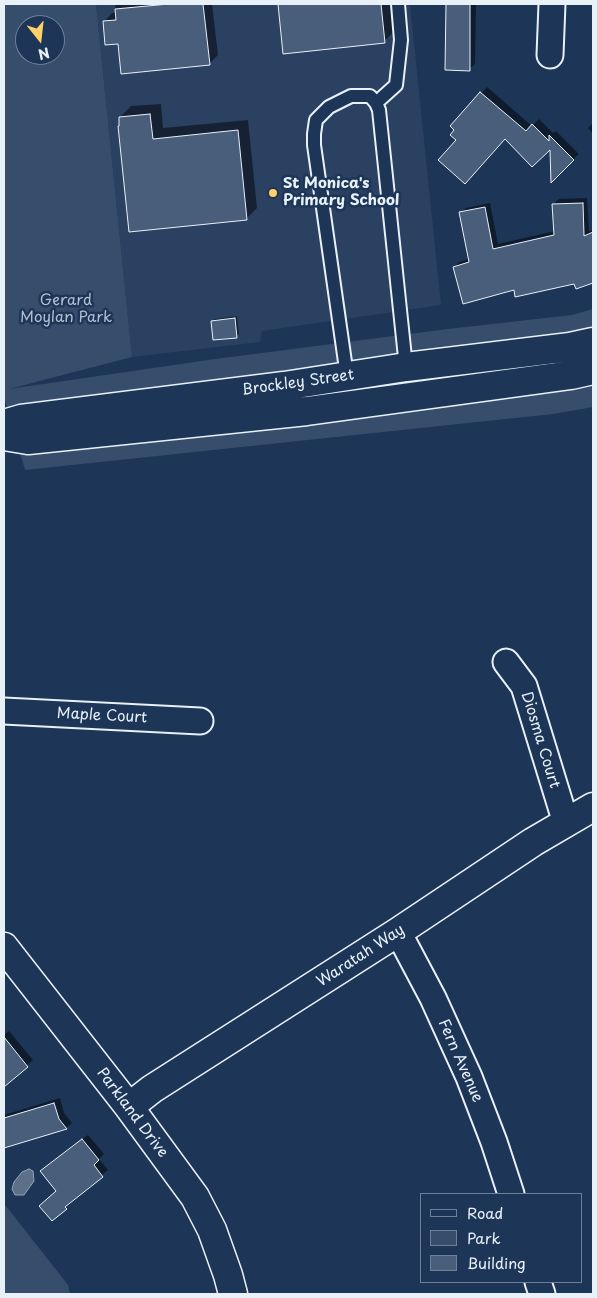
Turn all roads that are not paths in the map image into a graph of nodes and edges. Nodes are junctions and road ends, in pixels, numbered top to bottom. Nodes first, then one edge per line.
1 (398, 4) edge
2 (552, 4) edge
3 (550, 55) dead end
4 (376, 103) junction
5 (593, 342) edge
6 (406, 368) junction
7 (593, 370) edge
8 (347, 376) junction
9 (351, 404) junction
10 (4, 424) edge
11 (4, 436) edge
12 (506, 662) dead end
13 (4, 711) edge
14 (200, 721) dead end
15 (593, 807) edge
16 (566, 822) junction
17 (398, 932) junction
18 (7, 959) edge
19 (129, 1107) junction
20 (511, 1193) edge
21 (233, 1294) edge

1 - 4 lane
2 - 3 street
4 - 6 lane
4 - 8 lane
5 - 6 main road, Brockley Street
6 - 8 main road, Brockley Street
7 - 9 main road, Brockley Street
8 - 9 main road
8 - 10 main road, Brockley Street
9 - 11 main road, Brockley Street
12 - 16 street, Diosma Court
13 - 14 street, Maple Court
15 - 16 main road, Waratah Way
16 - 17 main road, Waratah Way
17 - 19 main road, Waratah Way
17 - 20 street, Fern Avenue
18 - 19 main road, Parkland Drive
19 - 21 main road, Parkland Drive

